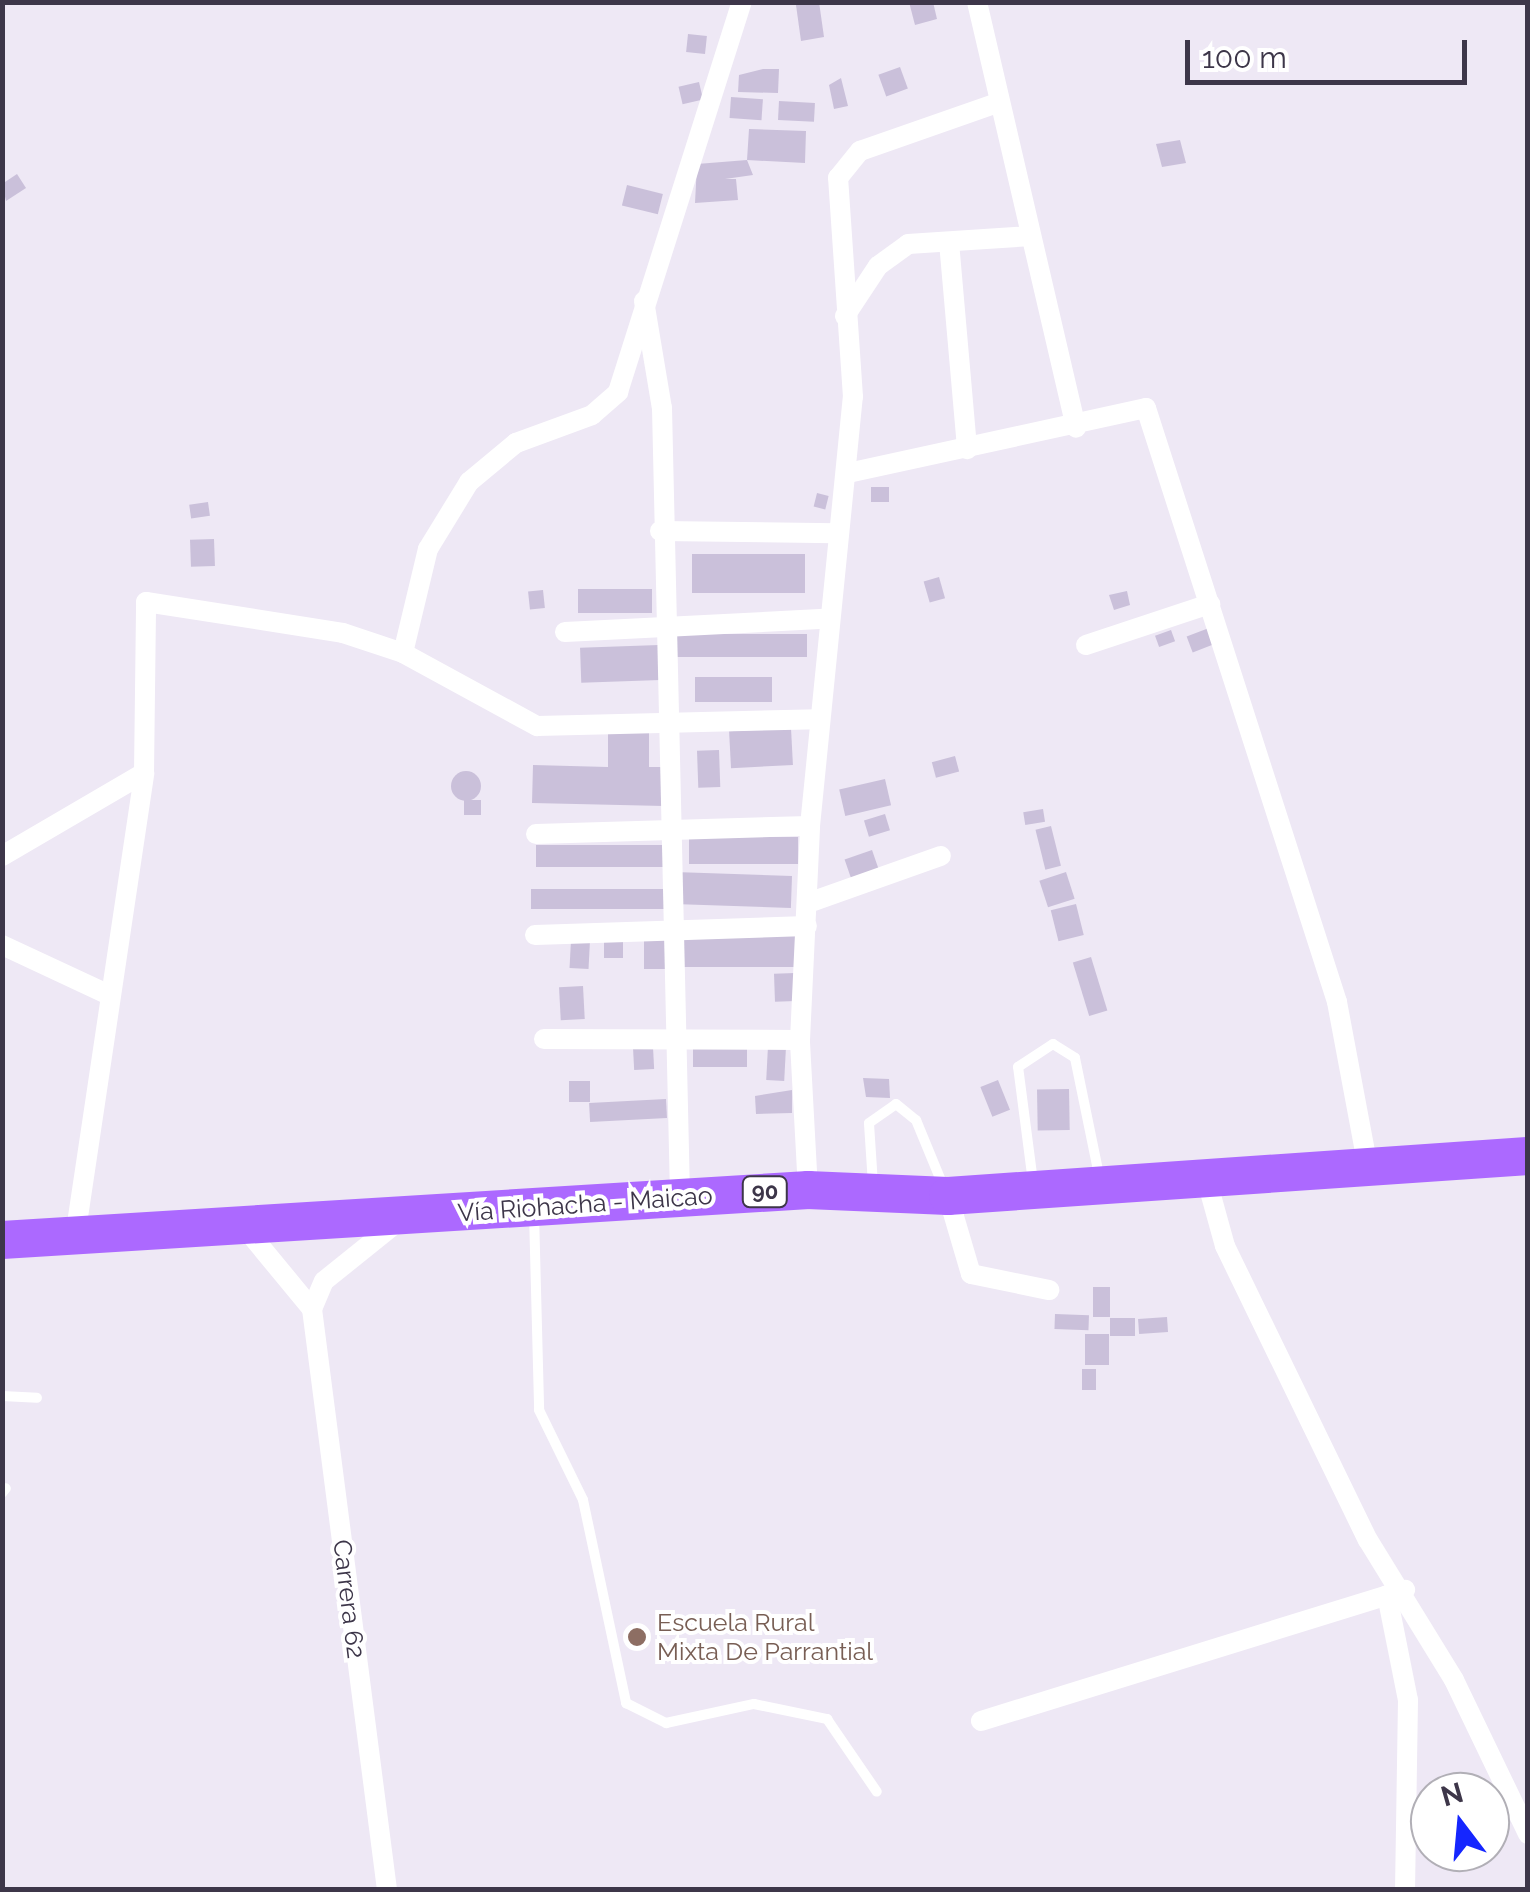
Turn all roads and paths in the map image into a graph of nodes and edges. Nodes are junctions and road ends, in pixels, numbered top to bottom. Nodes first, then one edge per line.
1 (742, 2) edge
2 (976, 2) edge
3 (1000, 102) junction
4 (1031, 236) junction
5 (949, 242) junction
6 (644, 301) junction
7 (845, 316) junction
8 (1076, 428) junction
9 (968, 450) junction
10 (848, 473) junction
11 (660, 531) junction
12 (836, 532) junction
13 (1210, 604) junction
14 (825, 618) junction
15 (667, 630) junction
16 (564, 632) dead end
17 (1086, 645) dead end
18 (403, 653) junction
19 (818, 719) junction
20 (669, 722) junction
21 (144, 774) junction
22 (810, 826) junction
23 (668, 831) junction
24 (536, 834) dead end
25 (2, 856) edge
26 (941, 856) dead end
27 (808, 902) junction
28 (807, 926) junction
29 (670, 927) junction
30 (535, 934) dead end
31 (2, 945) edge
32 (109, 995) junction
33 (670, 1036) junction
34 (544, 1040) dead end
35 (800, 1040) junction
36 (1528, 1156) edge
37 (1367, 1164) junction
38 (1206, 1181) junction
39 (1101, 1186) junction
40 (808, 1190) junction
41 (874, 1190) junction
42 (1034, 1190) junction
43 (948, 1196) junction
44 (680, 1197) junction
45 (533, 1207) junction
46 (406, 1216) junction
47 (246, 1229) junction
48 (75, 1237) junction
49 (2, 1240) edge
50 (1050, 1290) dead end
51 (312, 1309) junction
52 (2, 1396) edge
53 (37, 1398) dead end
54 (1396, 1592) junction
55 (981, 1722) dead end
56 (877, 1792) dead end
57 (1528, 1834) edge
58 (387, 1890) edge
59 (1404, 1890) edge

1 - 6 street
2 - 3 street
3 - 4 street
3 - 7 street
4 - 5 street
4 - 8 street
5 - 7 street
5 - 9 street
6 - 11 street
6 - 18 street
7 - 10 street
8 - 9 street
8 - 13 street
9 - 10 street
10 - 12 street
11 - 12 street
11 - 15 street
12 - 14 street
13 - 17 street
13 - 37 street
14 - 15 street
14 - 19 street
15 - 16 street
15 - 20 street
18 - 20 street
18 - 21 street
19 - 20 street
19 - 22 street
20 - 23 street
21 - 25 street
21 - 32 street
22 - 23 street
22 - 27 street
23 - 24 street
23 - 29 street
26 - 27 street
27 - 28 street
28 - 29 street
28 - 35 street
29 - 30 street
29 - 33 street
31 - 32 street
32 - 48 street
33 - 34 street
33 - 35 street
33 - 44 street
35 - 40 street
36 - 37 highway, Vía Riohacha - Maicao / 90
37 - 38 highway, Vía Riohacha - Maicao / 90
38 - 39 highway, Vía Riohacha - Maicao / 90
38 - 54 street
39 - 42 highway, Vía Riohacha - Maicao / 90
39 - 42 lane
40 - 41 highway, Vía Riohacha - Maicao / 90
40 - 44 highway, Vía Riohacha - Maicao / 90
41 - 43 highway, Vía Riohacha - Maicao / 90
41 - 43 lane
42 - 43 highway, Vía Riohacha - Maicao / 90
43 - 50 street
44 - 45 highway, Vía Riohacha - Maicao / 90
45 - 46 highway, Vía Riohacha - Maicao / 90
45 - 56 lane
46 - 47 highway, Vía Riohacha - Maicao / 90
46 - 51 street
47 - 48 highway, Vía Riohacha - Maicao / 90
47 - 51 street
48 - 49 highway, Vía Riohacha - Maicao / 90
51 - 58 street, Carrera 62
52 - 53 lane
54 - 55 street
54 - 57 street
54 - 59 street

